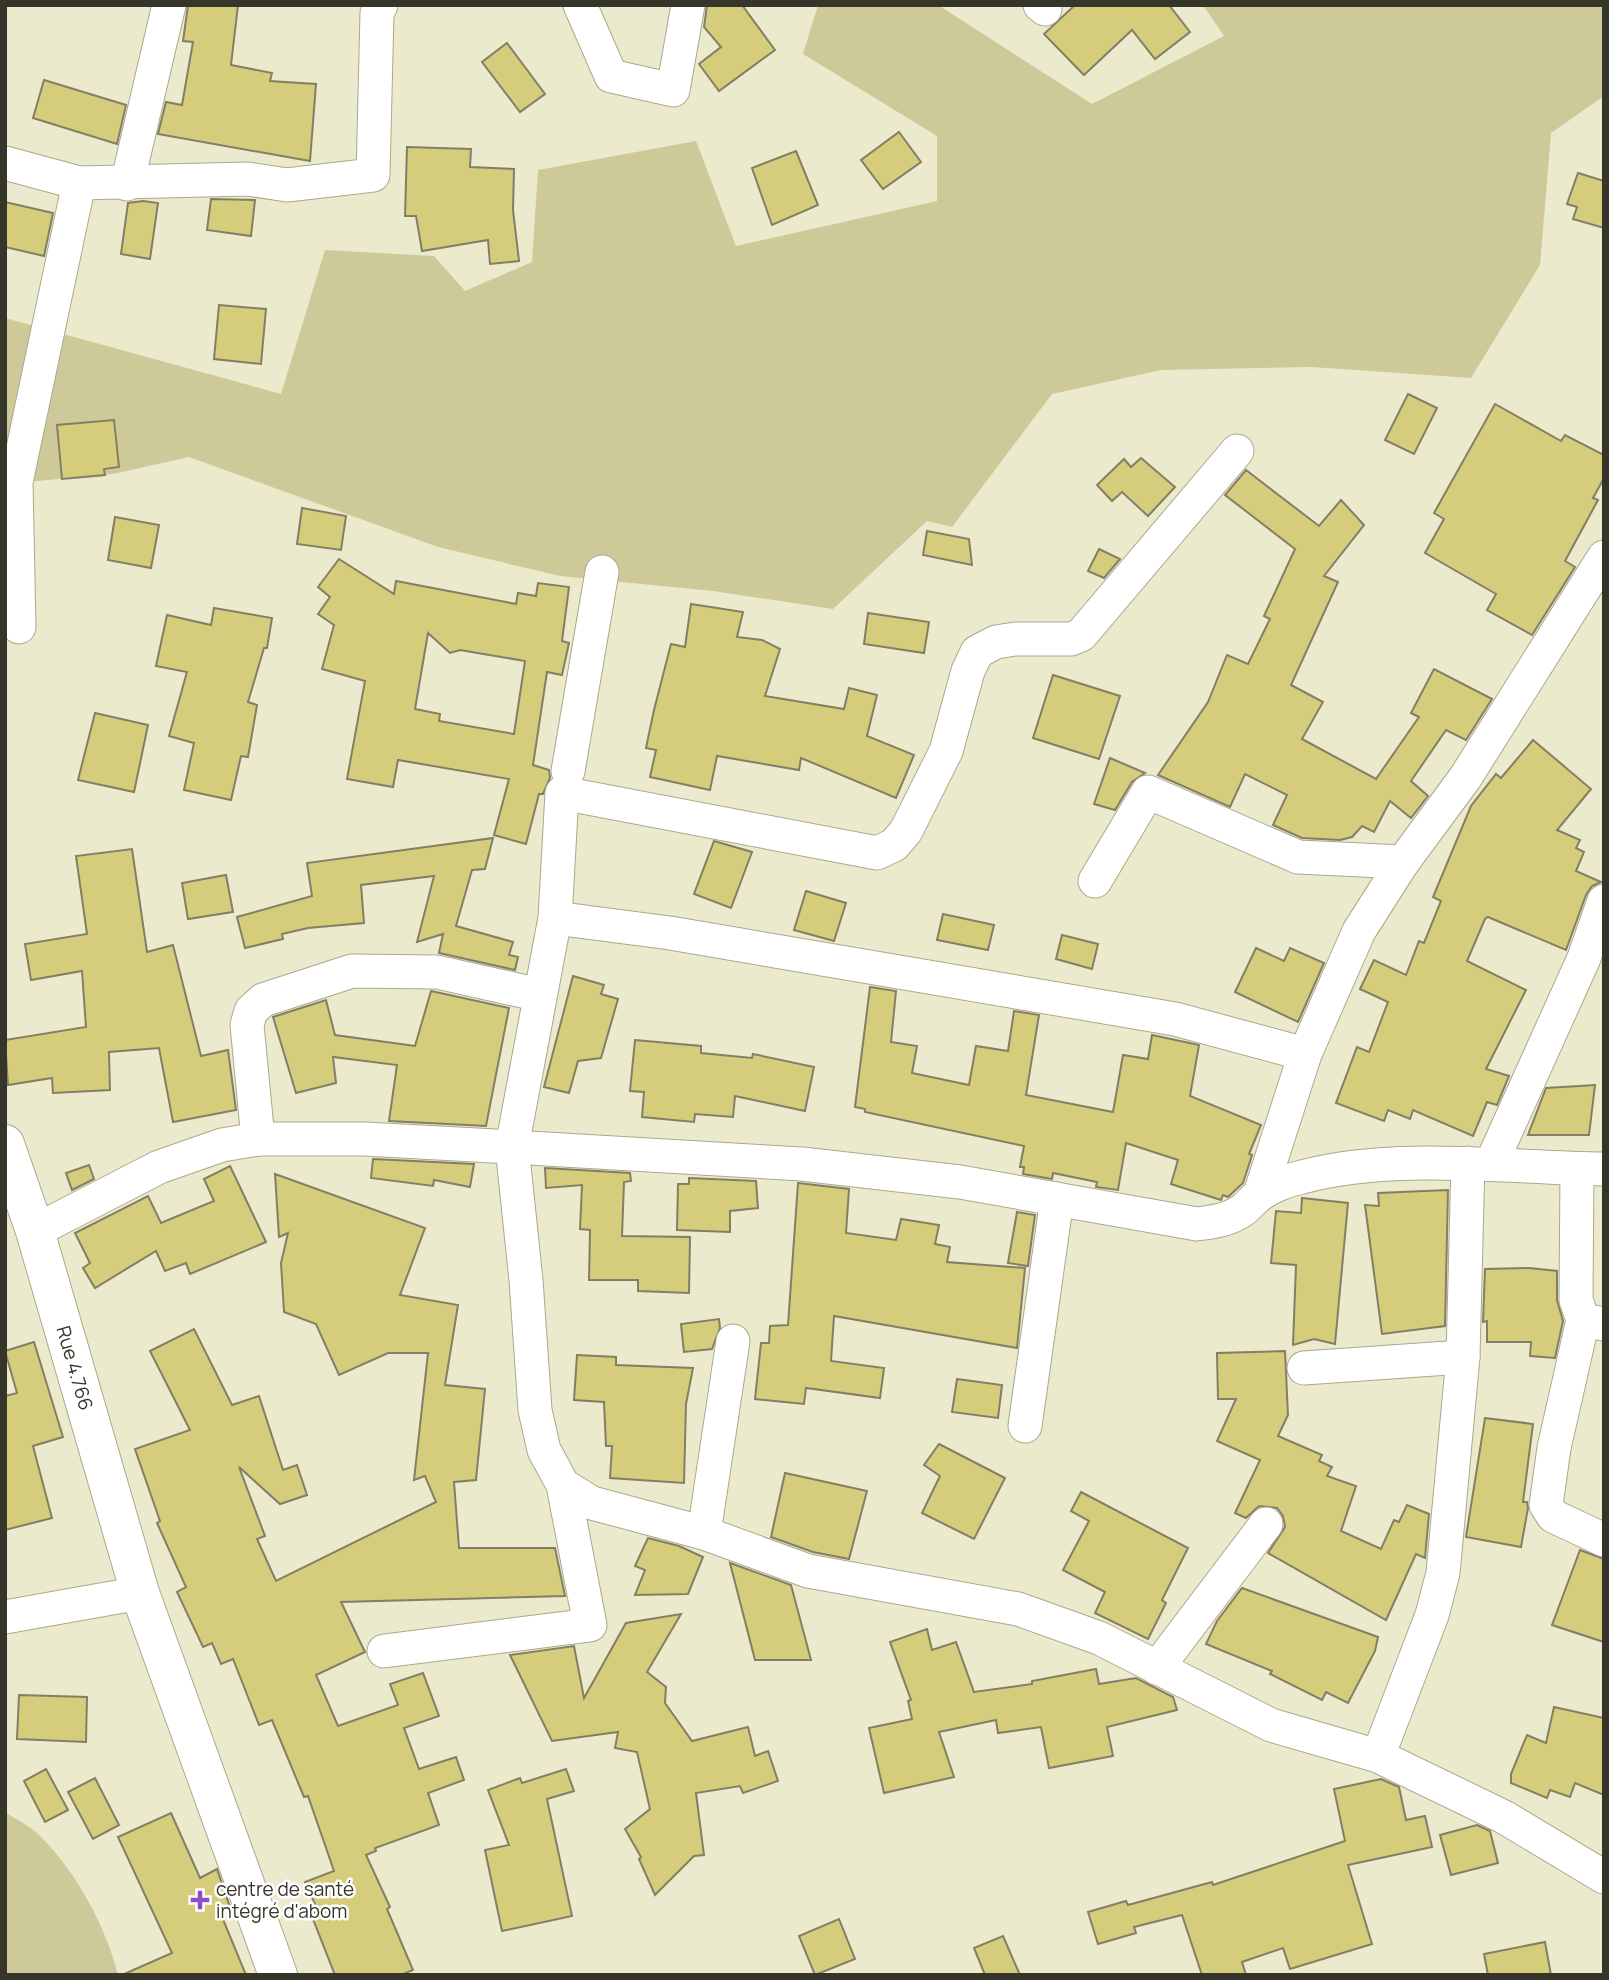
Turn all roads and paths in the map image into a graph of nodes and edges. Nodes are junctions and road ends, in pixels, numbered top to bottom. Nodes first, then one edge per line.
1 (169, 5) edge
2 (381, 5) edge
3 (580, 5) edge
4 (688, 5) edge
5 (5, 163) edge
6 (79, 183) junction
7 (127, 184) junction
8 (1237, 451) dead end
9 (1604, 556) edge
10 (602, 572) dead end
11 (19, 627) dead end
12 (568, 771) dead end
13 (1403, 862) junction
14 (1095, 881) dead end
15 (1604, 901) edge
16 (555, 918) junction
17 (540, 995) junction
18 (1305, 1054) junction
19 (258, 1139) junction
20 (5, 1144) edge
21 (512, 1147) junction
22 (1480, 1163) junction
23 (1590, 1169) edge
24 (1260, 1194) junction
25 (1057, 1199) junction
26 (20, 1225) edge
27 (1593, 1322) edge
28 (733, 1341) dead end
29 (1464, 1357) junction
30 (1304, 1368) dead end
31 (1025, 1426) dead end
32 (563, 1485) junction
33 (1266, 1524) dead end
34 (704, 1532) junction
35 (1604, 1540) edge
36 (140, 1593) junction
37 (5, 1617) edge
38 (384, 1651) dead end
39 (1157, 1668) junction
40 (1378, 1756) junction
41 (1604, 1877) edge
42 (278, 1975) edge

1 - 7 street
2 - 7 street
3 - 4 street
5 - 6 street
6 - 7 street
6 - 11 street
8 - 16 street
9 - 13 street
10 - 12 street
13 - 14 street
13 - 18 street
15 - 22 street
16 - 17 street
16 - 18 street
17 - 19 street
17 - 21 street
18 - 24 street
19 - 21 street
19 - 26 street
20 - 26 street, Rue 4.766
21 - 25 street
21 - 32 street
22 - 23 street
22 - 24 street
22 - 29 street
23 - 27 street
24 - 25 street
25 - 31 street
26 - 36 street, Rue 4.766
27 - 35 street
28 - 34 street
29 - 30 street
29 - 40 street
32 - 34 street
32 - 38 street
33 - 39 street
34 - 39 street
36 - 37 street
36 - 42 street, Rue 4.766
39 - 40 street
40 - 41 street

